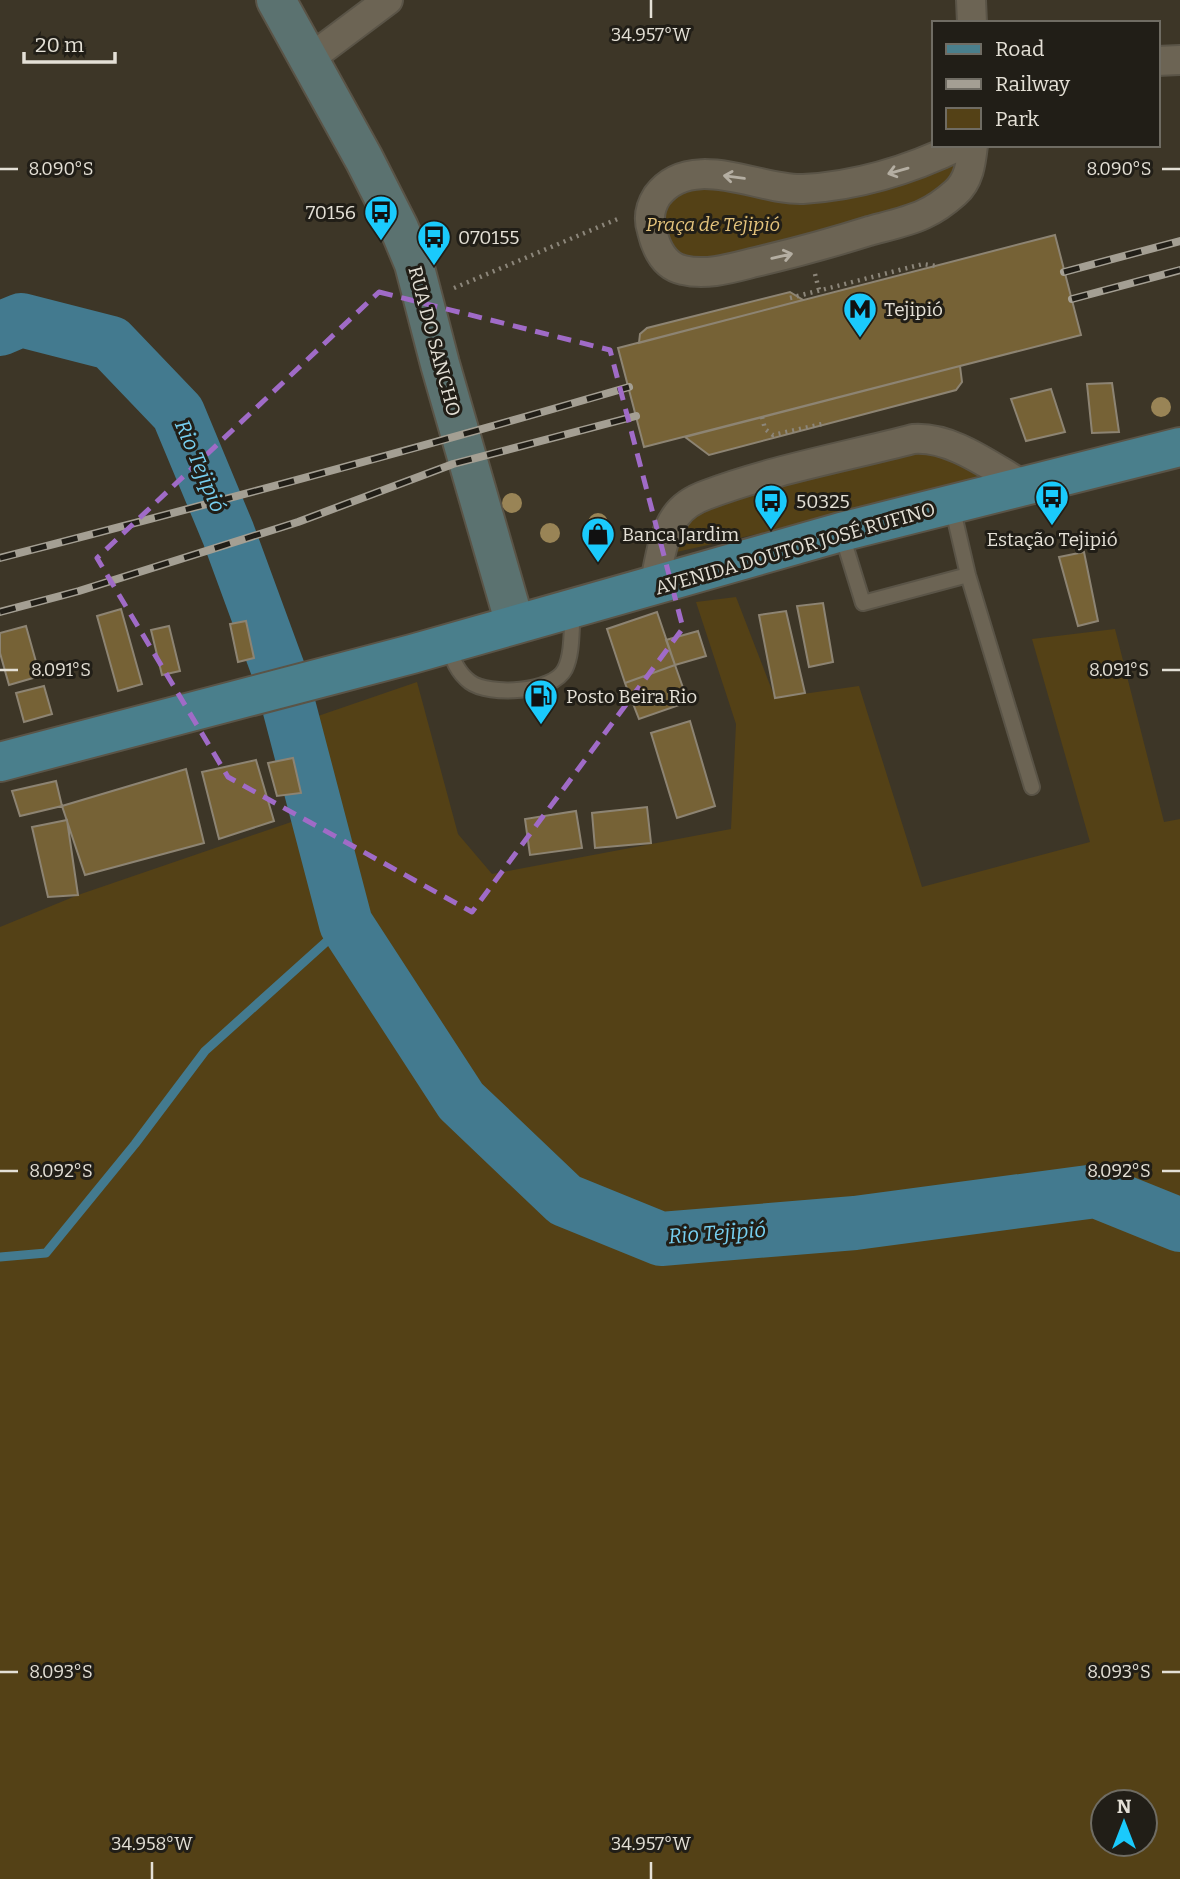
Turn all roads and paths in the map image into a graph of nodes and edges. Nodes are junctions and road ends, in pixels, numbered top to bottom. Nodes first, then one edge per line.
1 (276, 0) edge
2 (388, 0) edge
3 (971, 0) edge
4 (972, 21) edge
5 (308, 60) junction
6 (1180, 60) edge
7 (1159, 61) edge
8 (957, 147) edge
9 (974, 147) edge
10 (651, 205) junction
11 (937, 266) dead end
12 (790, 298) dead end
13 (425, 301) junction
14 (762, 417) dead end
15 (822, 424) dead end
16 (1180, 447) edge
17 (1024, 486) junction
18 (952, 504) junction
19 (841, 532) junction
20 (968, 575) junction
21 (654, 587) junction
22 (573, 608) junction
23 (515, 624) junction
24 (429, 649) junction
25 (0, 762) edge
26 (1032, 787) dead end

1 - 5 street, RUA DO SANCHO
2 - 5 street
3 - 4 street
5 - 13 street, RUA DO SANCHO
6 - 7 street
8 -> 10 street
10 -> 9 street
10 - 13 path
11 - 12 path
13 - 23 street, RUA DO SANCHO
14 - 15 path
16 - 17 main road, AVENIDA DOUTOR JOSÉ RUFINO
17 - 18 main road, AVENIDA DOUTOR JOSÉ RUFINO
17 - 21 street
18 - 19 main road, AVENIDA DOUTOR JOSÉ RUFINO
18 - 20 lane
19 - 20 lane
19 - 21 main road, AVENIDA DOUTOR JOSÉ RUFINO
20 - 26 lane
21 - 22 main road, AVENIDA DOUTOR JOSÉ RUFINO
22 - 23 main road, AVENIDA DOUTOR JOSÉ RUFINO
22 - 24 lane
23 - 24 main road, AVENIDA DOUTOR JOSÉ RUFINO
24 - 25 main road, AVENIDA DOUTOR JOSÉ RUFINO

